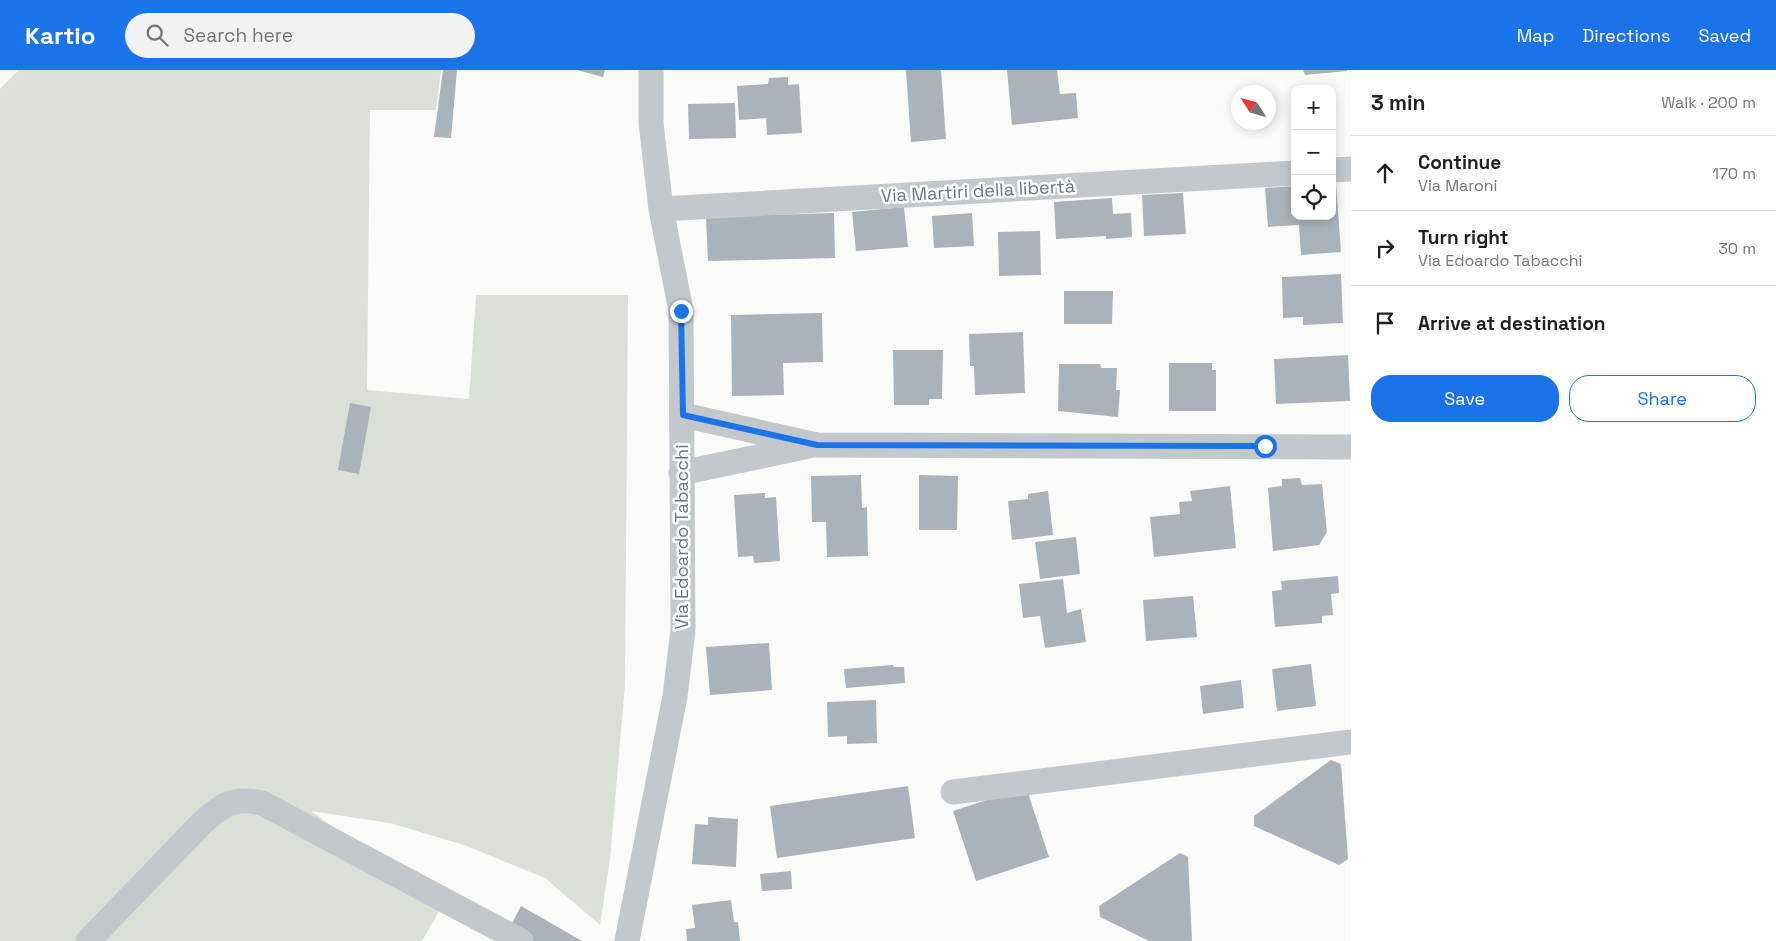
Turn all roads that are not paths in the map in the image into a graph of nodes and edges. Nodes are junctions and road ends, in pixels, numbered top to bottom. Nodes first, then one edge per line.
1 (651, 70) edge
2 (1351, 169) edge
3 (1336, 170) edge
4 (1291, 173) edge
5 (661, 209) junction
6 (683, 415) junction
7 (817, 445) junction
8 (1351, 447) edge
9 (681, 473) junction
10 (1351, 742) edge
11 (953, 792) dead end
12 (88, 941) edge
13 (522, 941) edge
14 (627, 941) edge

1 - 5 street, Via Edoardo Tabacchi
2 - 3 street
4 - 5 street, Via Martiri della libertà
5 - 6 street, Via Edoardo Tabacchi
6 - 7 street
6 - 9 street, Via Edoardo Tabacchi
7 - 8 street
7 - 9 street
9 - 14 street, Via Edoardo Tabacchi
10 - 11 street
12 - 13 street

